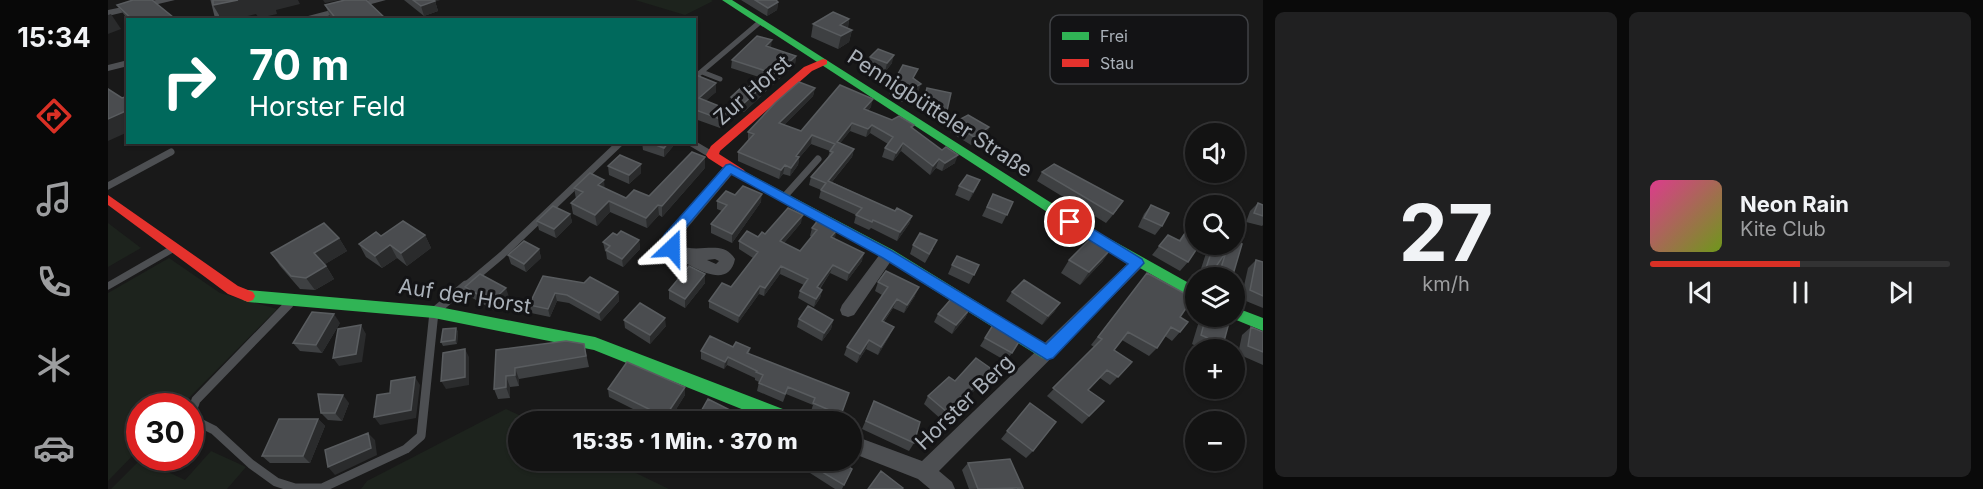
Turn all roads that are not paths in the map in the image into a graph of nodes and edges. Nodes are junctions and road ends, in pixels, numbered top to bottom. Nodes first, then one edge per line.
1 (171, 0) edge
2 (213, 0) edge
3 (381, 0) edge
4 (726, 0) edge
5 (108, 13) edge
6 (218, 18) edge
7 (306, 18) edge
8 (760, 21) junction
9 (824, 62) junction
10 (126, 64) edge
11 (108, 68) edge
12 (702, 72) junction
13 (696, 76) edge
14 (720, 79) dead end
15 (619, 144) edge
16 (693, 144) edge
17 (171, 152) dead end
18 (712, 155) junction
19 (818, 159) dead end
20 (730, 168) junction
21 (108, 186) edge
22 (784, 197) junction
23 (108, 199) edge
24 (175, 248) junction
25 (888, 254) junction
26 (688, 256) dead end
27 (1137, 263) junction
28 (108, 286) edge
29 (1185, 288) edge
30 (291, 302) junction
31 (848, 310) dead end
32 (434, 312) junction
33 (1245, 317) edge
34 (1263, 324) edge
35 (1047, 353) junction
36 (203, 393) edge
37 (767, 411) edge
38 (204, 425) edge
39 (862, 448) edge
40 (925, 472) junction
41 (945, 489) edge

1 - 5 street
2 - 6 lane
3 - 7 street
4 - 8 street, Pennigbütteler Straße
8 - 9 street, Pennigbütteler Straße
8 - 12 lane
9 - 18 street, Zur Horst
9 - 27 street, Pennigbütteler Straße
10 - 11 street
12 - 13 lane
12 - 14 lane
15 - 32 lane
16 - 18 lane
17 - 21 lane
18 - 20 street
19 - 22 lane
20 - 22 street
20 - 26 street
22 - 25 street
23 - 24 street, Auf der Horst
24 - 28 lane
24 - 30 street, Auf der Horst
25 - 31 street
25 - 35 street
27 - 29 street, Pennigbütteler Straße
27 - 35 street, Horster Berg
30 - 32 street, Auf der Horst
30 - 36 lane
32 - 37 street, Auf der Horst
32 - 38 lane
33 - 34 street
35 - 40 street, Horster Berg
39 - 40 street
40 - 41 street

